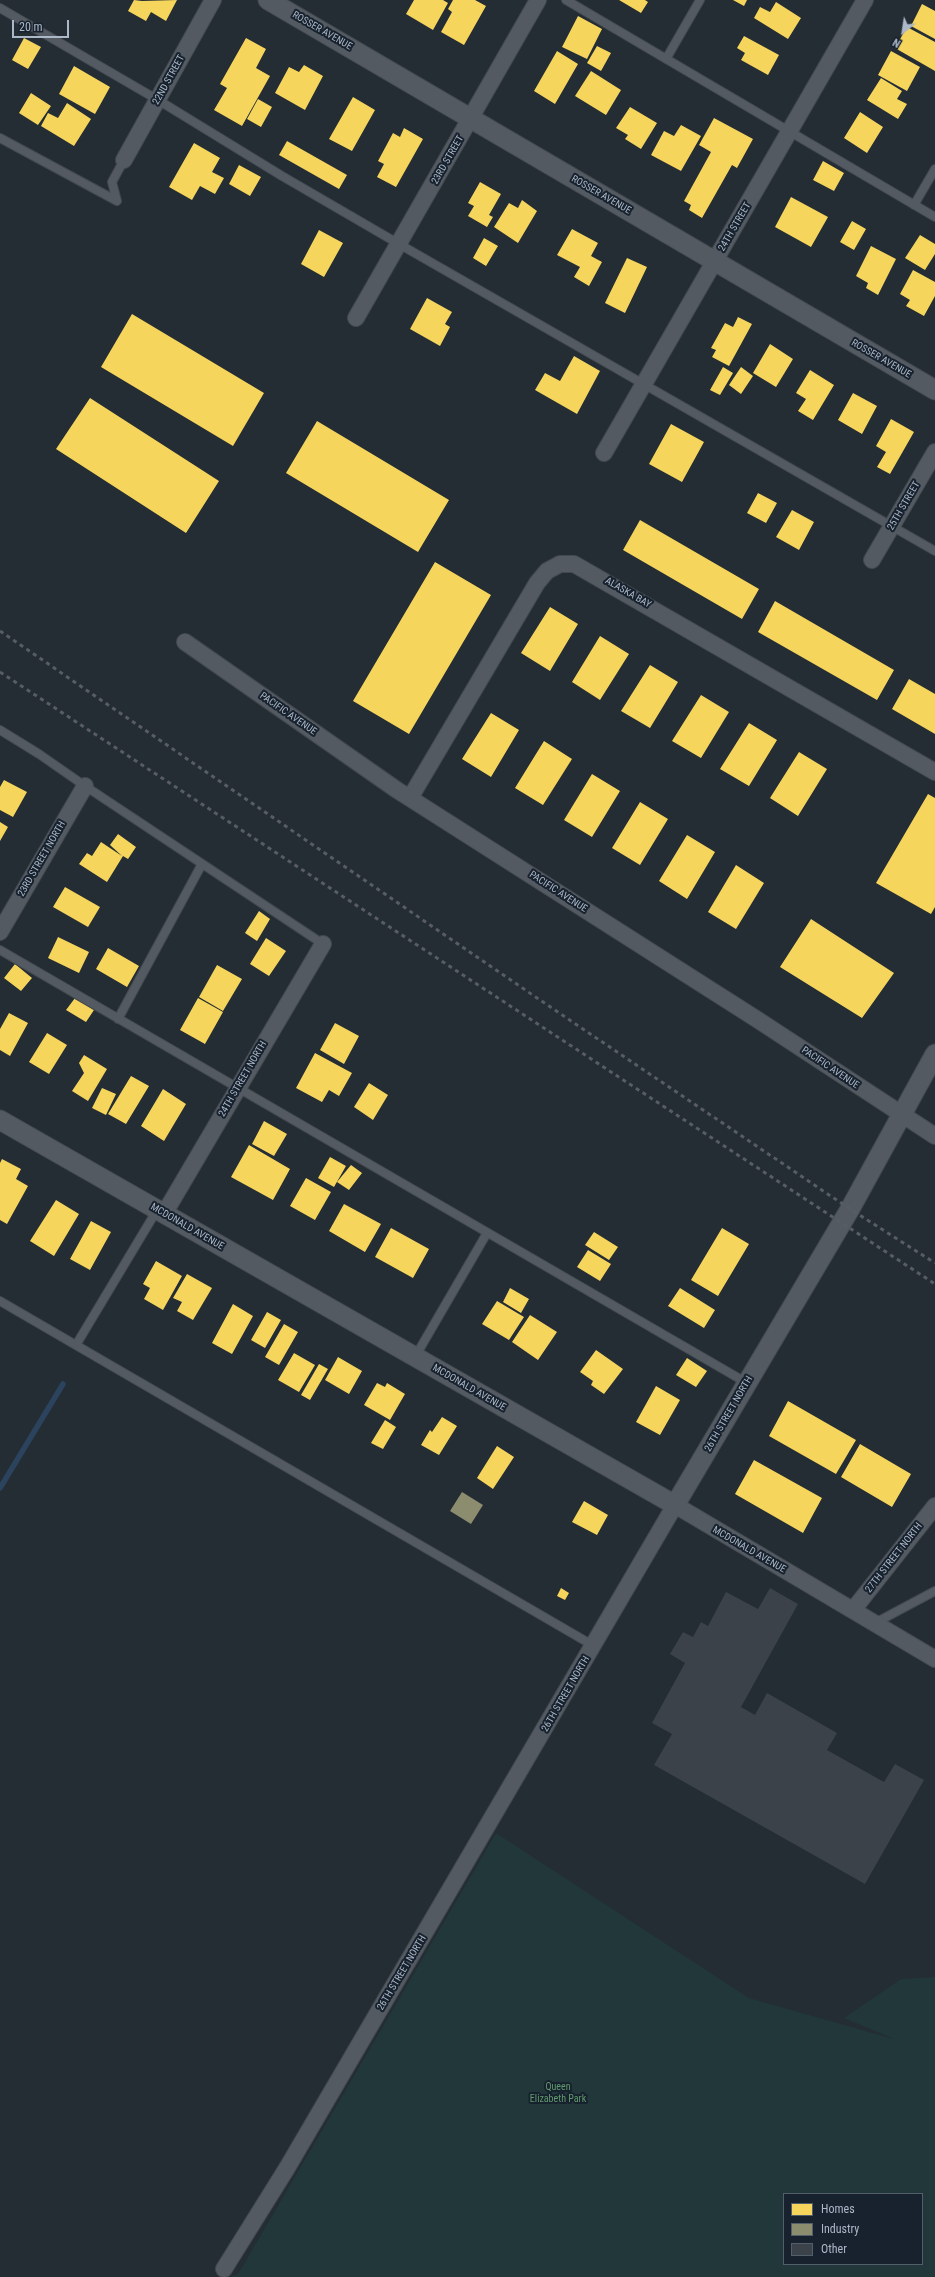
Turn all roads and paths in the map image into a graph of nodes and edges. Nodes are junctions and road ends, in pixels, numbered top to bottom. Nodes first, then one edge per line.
1 (213, 0) edge
2 (268, 0) edge
3 (538, 0) edge
4 (566, 0) edge
5 (700, 0) edge
6 (865, 0) edge
7 (0, 8) edge
8 (666, 59) junction
9 (158, 100) junction
10 (471, 119) junction
11 (789, 132) junction
12 (0, 138) edge
13 (124, 160) joint
14 (935, 169) edge
15 (914, 205) junction
16 (935, 217) edge
17 (399, 244) junction
18 (714, 262) junction
19 (356, 318) dead end
20 (643, 385) junction
21 (935, 390) edge
22 (935, 452) edge
23 (604, 453) dead end
24 (893, 526) junction
25 (935, 551) edge
26 (872, 560) dead end
27 (186, 642) dead end
28 (0, 730) edge
29 (935, 772) edge
30 (85, 786) junction
31 (410, 798) junction
32 (202, 864) junction
33 (0, 932) edge
34 (323, 944) joint
35 (0, 950) edge
36 (118, 1019) junction
37 (935, 1054) edge
38 (238, 1089) junction
39 (901, 1115) junction
40 (0, 1120) edge
41 (935, 1136) edge
42 (161, 1212) junction
43 (487, 1233) junction
44 (0, 1301) edge
45 (76, 1345) junction
46 (416, 1357) junction
47 (748, 1383) junction
48 (676, 1505) junction
49 (935, 1506) edge
50 (935, 1591) edge
51 (853, 1610) junction
52 (874, 1623) junction
53 (594, 1646) junction
54 (935, 1659) edge
55 (224, 2269) dead end

1 - 9 street, 22ND STREET
2 - 10 street, ROSSER AVENUE
3 - 10 street, 23RD STREET
4 - 8 lane
5 - 8 lane
6 - 11 street, 24TH STREET
7 - 9 lane
8 - 11 lane
9 - 13 street, 22ND STREET
9 - 17 lane
10 - 17 street, 23RD STREET
10 - 18 street, ROSSER AVENUE
11 - 15 lane
11 - 18 street, 24TH STREET
12 - 13 lane
14 - 15 lane
15 - 16 lane
17 - 19 street, 23RD STREET
17 - 20 lane
18 - 20 street, 24TH STREET
18 - 21 street, ROSSER AVENUE
20 - 23 street, 24TH STREET
20 - 24 lane
22 - 24 street, 25TH STREET
24 - 25 lane
24 - 26 street, 25TH STREET
27 - 31 street, PACIFIC AVENUE
28 - 30 lane
29 - 31 street, ALASKA BAY
30 - 32 lane
30 - 33 street, 23RD STREET NORTH
31 - 39 street, PACIFIC AVENUE
32 - 34 lane
32 - 36 lane
34 - 38 street, 24TH STREET NORTH
35 - 36 lane
36 - 38 lane
37 - 39 street, 26TH STREET NORTH
38 - 42 street, 24TH STREET NORTH
38 - 43 lane
39 - 41 street, PACIFIC AVENUE
39 - 47 street, 26TH STREET NORTH
40 - 42 street, MCDONALD AVENUE
42 - 45 lane
42 - 46 street, MCDONALD AVENUE
43 - 46 lane
43 - 47 lane
44 - 45 lane
45 - 53 lane
46 - 48 street, MCDONALD AVENUE
47 - 48 street, 26TH STREET NORTH
48 - 51 street, MCDONALD AVENUE
48 - 53 street, 26TH STREET NORTH
49 - 51 street, 27TH STREET NORTH
50 - 52 lane
51 - 52 street, MCDONALD AVENUE
52 - 54 street, MCDONALD AVENUE
53 - 55 street, 26TH STREET NORTH

